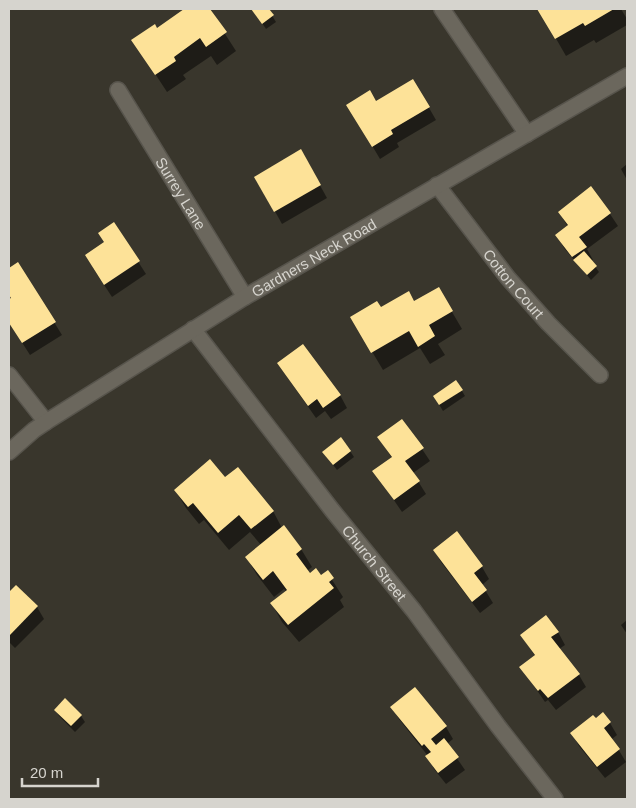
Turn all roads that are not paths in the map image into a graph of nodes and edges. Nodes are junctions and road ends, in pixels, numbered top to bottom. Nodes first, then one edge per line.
1 (442, 9) edge
2 (627, 76) edge
3 (118, 90) dead end
4 (527, 134) junction
5 (437, 185) junction
6 (245, 297) junction
7 (193, 329) junction
8 (9, 375) edge
9 (600, 375) dead end
10 (46, 422) junction
11 (9, 452) edge
12 (555, 799) edge

1 - 4 street
2 - 4 street, Gardners Neck Road
3 - 6 street, Surrey Lane
4 - 5 street, Gardners Neck Road
5 - 6 street, Gardners Neck Road
5 - 9 street, Cotton Court
6 - 7 street, Gardners Neck Road
7 - 10 street, Gardners Neck Road
7 - 12 street, Church Street
8 - 10 street
10 - 11 street, Gardners Neck Road

